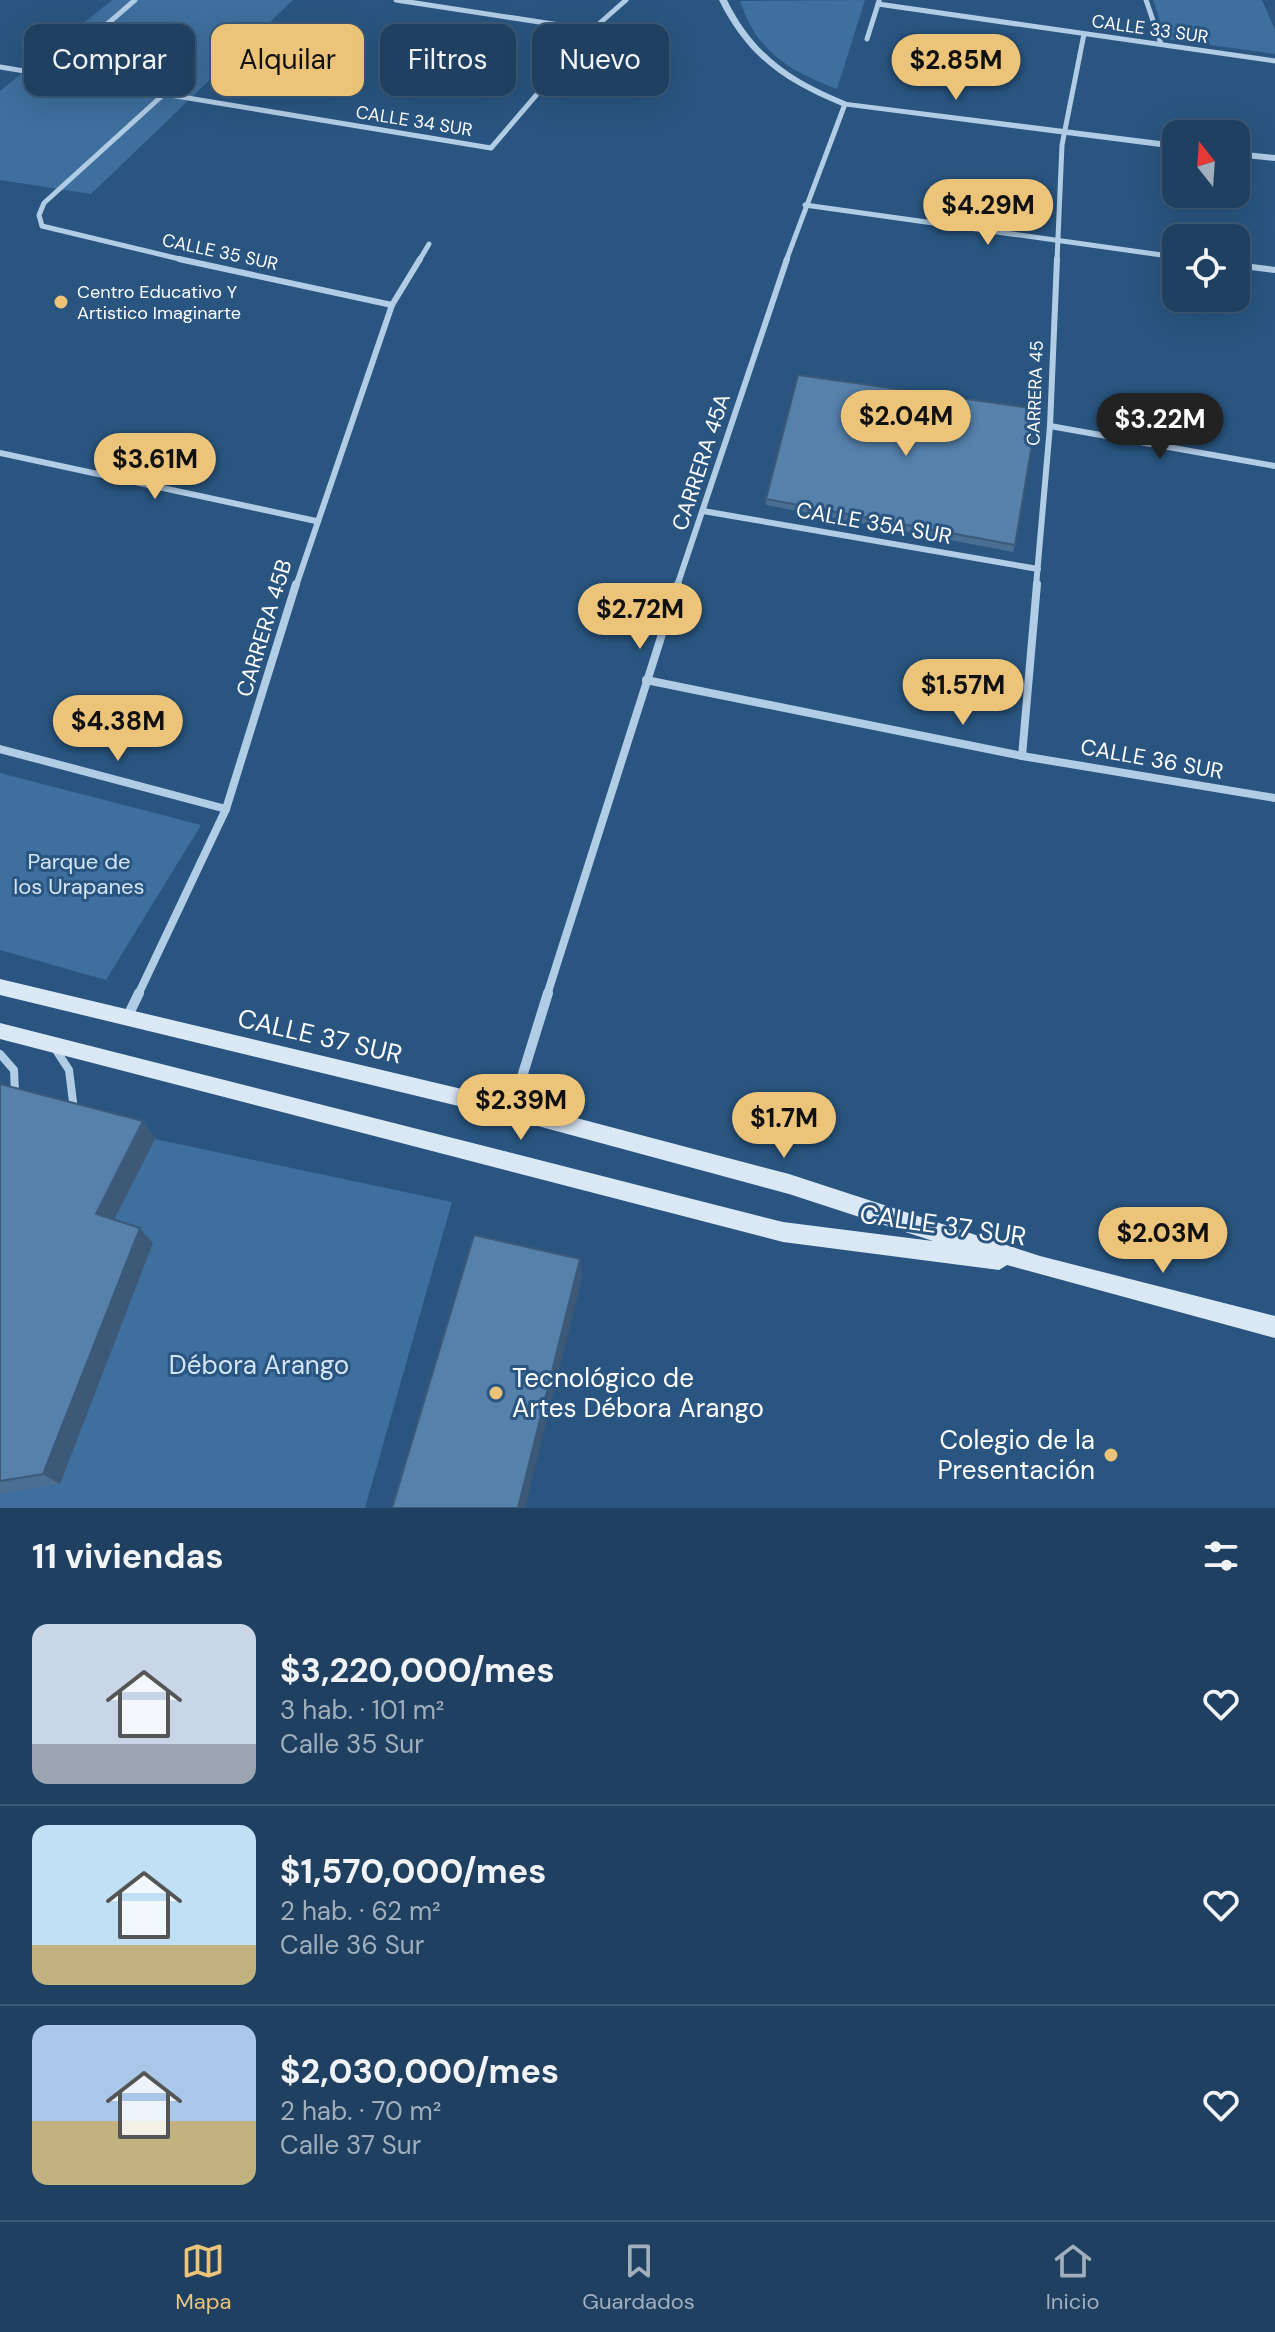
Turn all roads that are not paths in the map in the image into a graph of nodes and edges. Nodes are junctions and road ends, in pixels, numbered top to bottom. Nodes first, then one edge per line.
1 (135, 0) edge
2 (396, 0) edge
3 (626, 0) edge
4 (723, 0) edge
5 (1146, 0) edge
6 (879, 2) edge
7 (107, 24) edge
8 (553, 24) edge
9 (599, 24) edge
10 (1084, 34) junction
11 (867, 39) dead end
12 (1161, 44) junction
13 (1275, 61) edge
14 (0, 67) edge
15 (24, 71) edge
16 (162, 96) edge
17 (176, 96) edge
18 (536, 96) edge
19 (845, 104) junction
20 (1063, 133) junction
21 (1162, 144) edge
22 (1250, 155) edge
23 (1275, 158) edge
24 (805, 205) junction
25 (1056, 242) junction
26 (429, 244) dead end
27 (1162, 255) edge
28 (1250, 267) edge
29 (1275, 270) edge
30 (392, 305) junction
31 (1050, 426) junction
32 (0, 453) edge
33 (1275, 466) edge
34 (703, 511) junction
35 (316, 521) junction
36 (1038, 569) junction
37 (646, 680) junction
38 (0, 749) edge
39 (1022, 756) junction
40 (1275, 798) edge
41 (226, 809) junction
42 (0, 987) edge
43 (126, 1020) junction
44 (0, 1031) edge
45 (51, 1045) junction
46 (0, 1054) edge
47 (16, 1102) edge
48 (512, 1110) junction
49 (74, 1118) edge
50 (1040, 1266) junction
51 (1275, 1327) edge

1 - 7 street
2 - 8 street
3 - 9 street
4 - 19 street
5 - 12 street
6 - 10 street, CALLE 33 SUR
6 - 11 street
10 - 12 street, CALLE 33 SUR
10 - 20 street, CARRERA 45
12 - 13 street, CALLE 33 SUR
14 - 15 street, CALLE 34 SUR
16 - 30 street, CALLE 35 SUR
17 - 18 street, CALLE 34 SUR
19 - 20 street
19 - 24 street, CARRERA 45A
20 - 21 street
20 - 25 street, CARRERA 45
22 - 23 street
24 - 25 street
24 - 34 street, CARRERA 45A
25 - 27 street
25 - 31 street, CARRERA 45
26 - 30 street, CARRERA 45B
28 - 29 street
30 - 35 street, CARRERA 45B
31 - 33 street
31 - 36 street, CARRERA 45
32 - 35 street
34 - 36 street, CALLE 35A SUR
34 - 37 street, CARRERA 45A
35 - 41 street, CARRERA 45B
36 - 39 street, CARRERA 45
37 - 39 street, CALLE 36 SUR
37 - 48 street, CARRERA 45A
38 - 41 street
39 - 40 street, CALLE 36 SUR
41 - 43 street, CARRERA 45B
42 - 43 main road, CALLE 37 SUR
43 - 48 main road, CALLE 37 SUR
44 - 45 main road, CALLE 37 SUR
45 - 49 lane
45 - 50 main road, CALLE 37 SUR
46 - 47 lane
48 - 50 main road, CALLE 37 SUR
50 - 51 main road, CALLE 37 SUR

